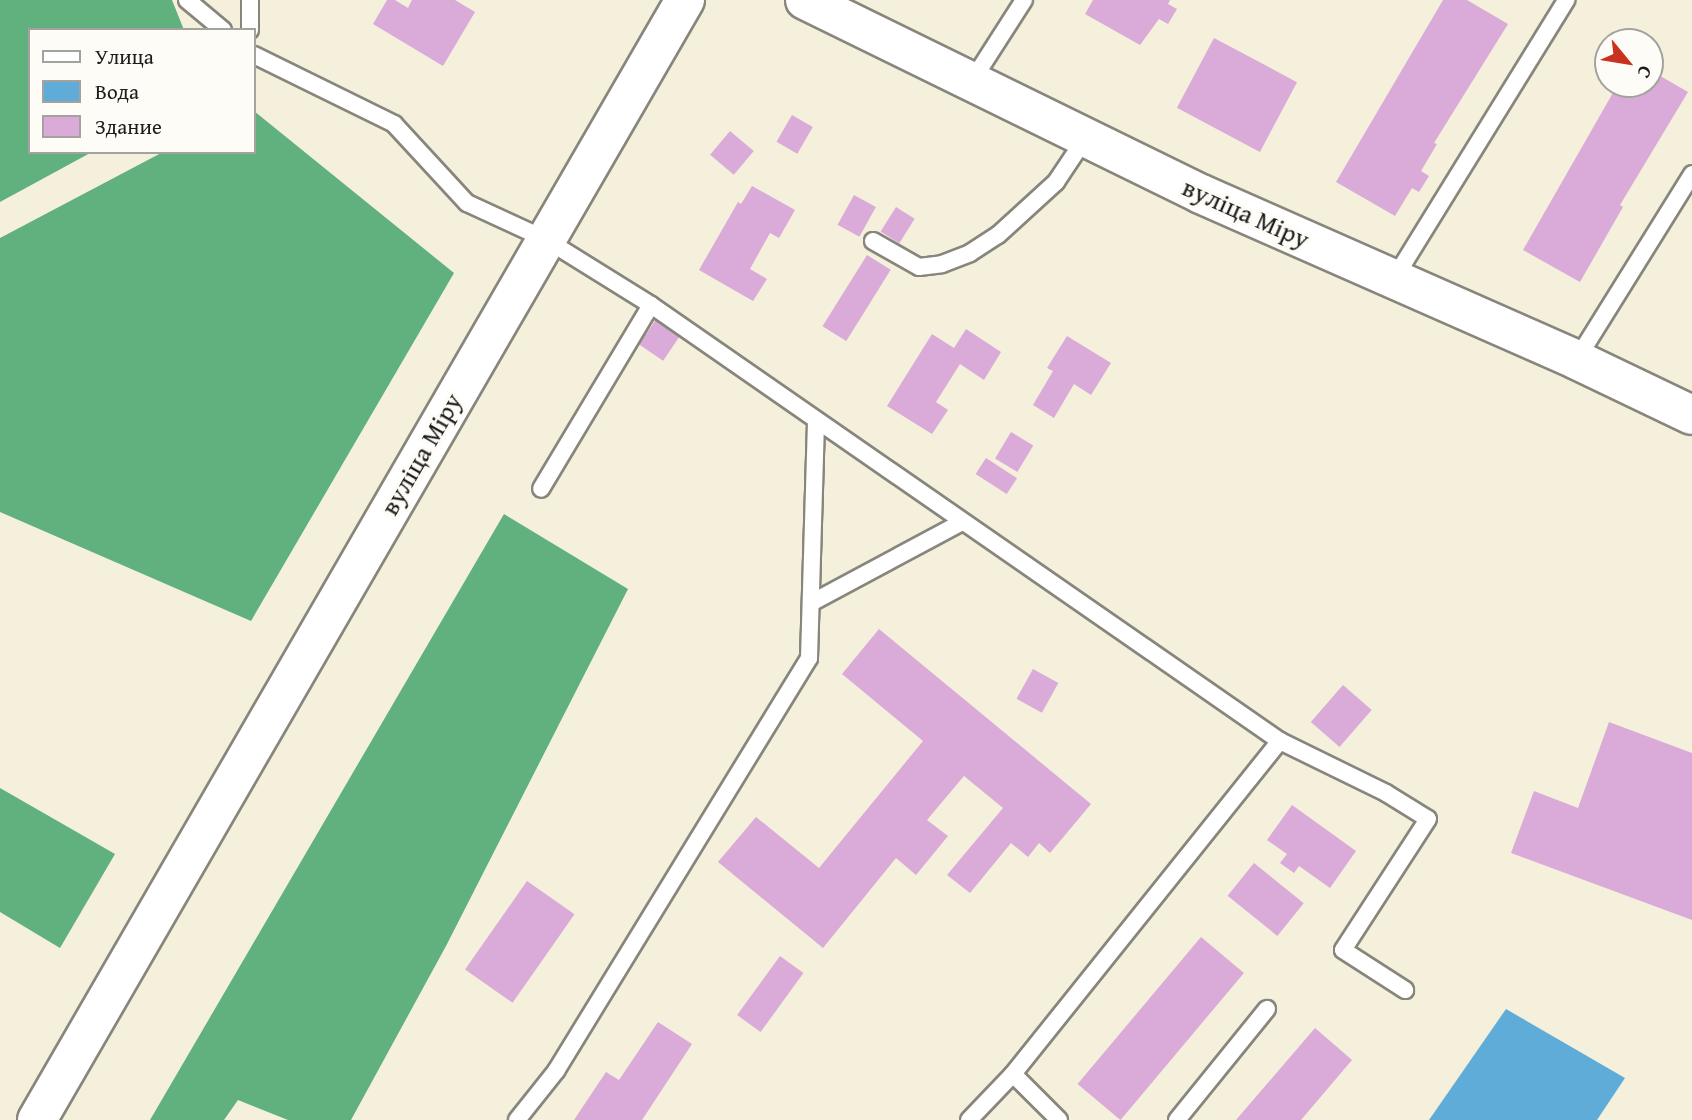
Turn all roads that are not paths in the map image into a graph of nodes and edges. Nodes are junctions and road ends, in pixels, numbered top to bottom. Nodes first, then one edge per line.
1 (187, 0) edge
2 (250, 0) edge
3 (685, 0) edge
4 (805, 0) edge
5 (1024, 0) edge
6 (1566, 0) edge
7 (221, 28) edge
8 (250, 28) edge
9 (256, 56) edge
10 (972, 81) junction
11 (1086, 137) junction
12 (1692, 174) edge
13 (545, 239) junction
14 (873, 241) dead end
15 (1394, 279) junction
16 (652, 305) junction
17 (1577, 360) junction
18 (1692, 415) edge
19 (816, 421) junction
20 (541, 489) dead end
21 (962, 522) junction
22 (811, 603) junction
23 (1280, 741) junction
24 (1405, 990) dead end
25 (1266, 1009) dead end
26 (1013, 1074) junction
27 (37, 1120) edge
28 (517, 1120) edge
29 (969, 1120) edge
30 (1059, 1120) edge
31 (1177, 1120) edge

1 - 7 lane
2 - 8 lane
3 - 13 main road, вуліца Міру
4 - 10 main road, вуліца Міру
5 - 10 lane
6 - 15 lane
9 - 13 lane
10 - 11 main road, вуліца Міру
11 - 14 lane
11 - 15 main road, вуліца Міру
12 - 17 lane
13 - 16 lane
13 - 27 main road, вуліца Міру
15 - 17 main road, вуліца Міру
16 - 19 lane
16 - 20 lane
17 - 18 main road, вуліца Міру
19 - 21 lane
19 - 22 lane
21 - 22 lane
21 - 23 lane
22 - 28 lane
23 - 24 lane
23 - 26 lane
25 - 31 lane
26 - 29 lane
26 - 30 lane

